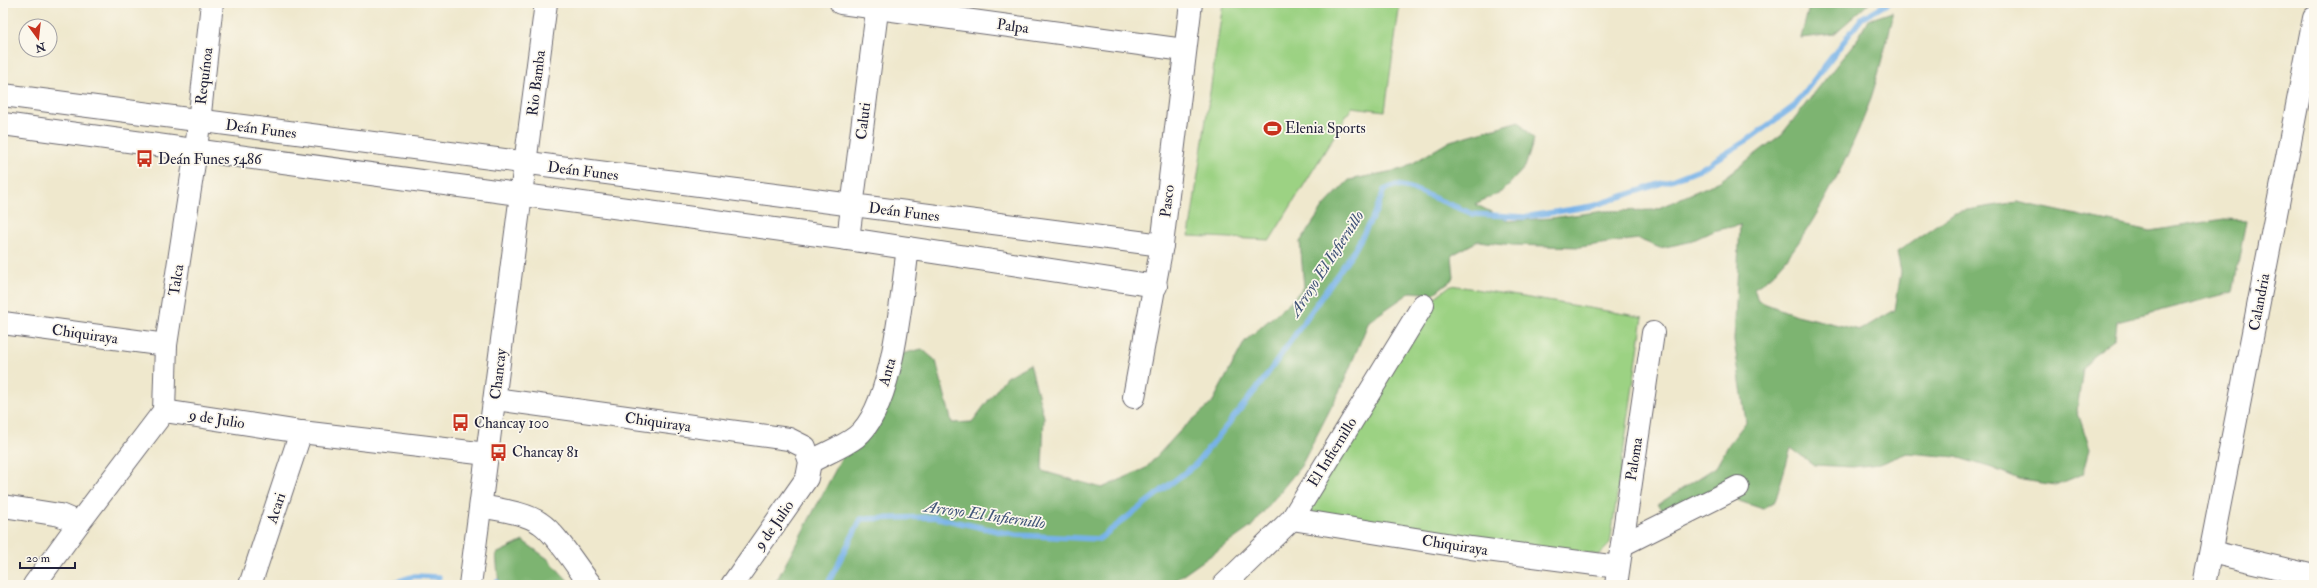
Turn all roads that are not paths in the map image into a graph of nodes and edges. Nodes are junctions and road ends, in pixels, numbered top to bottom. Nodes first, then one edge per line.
1 (212, 3) edge
2 (546, 3) edge
3 (841, 3) edge
4 (1191, 3) edge
5 (878, 5) edge
6 (2314, 18) edge
7 (1184, 50) junction
8 (3, 95) edge
9 (199, 121) junction
10 (3, 124) edge
11 (196, 150) junction
12 (526, 163) junction
13 (521, 196) junction
14 (852, 206) junction
15 (848, 239) junction
16 (1162, 245) junction
17 (908, 248) junction
18 (1156, 286) junction
19 (1423, 305) dead end
20 (3, 323) edge
21 (1653, 333) dead end
22 (166, 345) junction
23 (1134, 398) dead end
24 (495, 399) junction
25 (164, 411) junction
26 (301, 432) junction
27 (487, 454) junction
28 (810, 462) junction
29 (1738, 487) dead end
30 (3, 506) edge
31 (481, 506) junction
32 (1292, 519) junction
33 (79, 523) junction
34 (1622, 545) junction
35 (2211, 552) junction
36 (1617, 576) edge
37 (2314, 576) edge
38 (34, 585) edge
39 (250, 585) edge
40 (470, 585) edge
41 (590, 585) edge
42 (732, 585) edge
43 (1224, 585) edge
44 (2204, 585) edge

1 - 9 street, Requínoa
2 - 12 street, Rio Bamba
3 - 5 street, Palpa
4 - 7 street, Pasco
5 - 7 street, Palpa
5 - 14 street, Caluti
6 - 35 street, Calandria
7 - 16 street, Pasco
8 - 9 street, Deán Funes
9 - 11 street, Requínoa
9 - 12 street, Deán Funes
10 - 11 street, Deán Funes
11 - 13 street, Deán Funes
11 - 22 street, Talca
12 - 13 street, Chancay
12 - 14 street, Deán Funes
13 - 15 street, Deán Funes
13 - 24 street, Chancay
14 - 15 street, Caluti
14 - 16 street, Deán Funes
15 - 17 street, Deán Funes
16 - 18 street, Pasco
17 - 18 street, Deán Funes
17 - 28 street, Anta
18 - 23 street, Pasco
19 - 32 street, El Infiernillo
20 - 22 street, Chiquiraya
21 - 34 street, Paloma
22 - 25 street, Talca
24 - 27 street, Chancay
24 - 28 street, Chiquiraya
25 - 26 street, 9 de Julio
25 - 33 street
26 - 27 street, 9 de Julio
26 - 39 street, Acari
27 - 31 street, Chancay
28 - 42 street, 9 de Julio
29 - 34 street
30 - 33 street
31 - 40 street, Chancay
31 - 41 street
32 - 36 street, Chiquiraya
32 - 43 street, El Infiernillo
33 - 38 street
34 - 36 street, Paloma
35 - 37 street
35 - 44 street, Calandria

